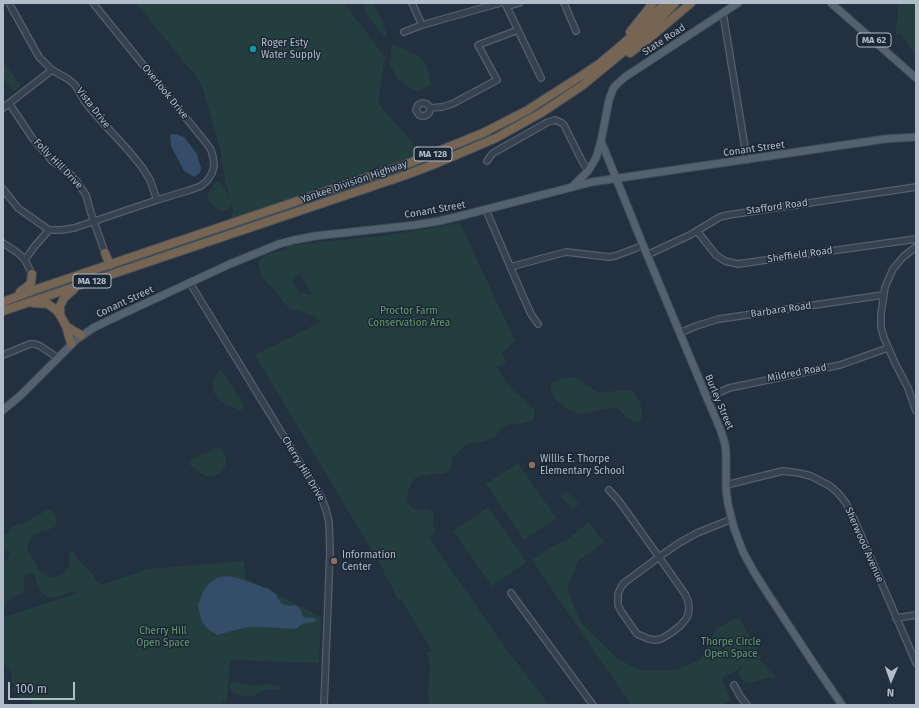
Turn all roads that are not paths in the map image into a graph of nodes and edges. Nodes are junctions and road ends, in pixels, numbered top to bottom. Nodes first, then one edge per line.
1 (9, 3) edge
2 (93, 3) edge
3 (412, 3) edge
4 (500, 3) edge
5 (519, 3) edge
6 (564, 3) edge
7 (654, 3) edge
8 (666, 3) edge
9 (675, 3) edge
10 (691, 3) edge
11 (738, 3) edge
12 (831, 3) edge
13 (506, 4) edge
14 (722, 13) junction
15 (422, 25) junction
16 (518, 30) junction
17 (576, 31) dead end
18 (404, 32) dead end
19 (52, 70) junction
20 (541, 78) dead end
21 (916, 78) edge
22 (571, 83) junction
23 (583, 85) junction
24 (9, 103) junction
25 (3, 108) edge
26 (430, 108) dead end
27 (916, 137) edge
28 (601, 142) junction
29 (747, 160) junction
30 (487, 161) dead end
31 (588, 171) junction
32 (616, 179) junction
33 (572, 187) junction
34 (916, 187) edge
35 (3, 189) edge
36 (156, 200) junction
37 (486, 210) junction
38 (94, 221) junction
39 (49, 230) junction
40 (697, 231) junction
41 (916, 239) edge
42 (3, 244) edge
43 (643, 245) junction
44 (916, 247) edge
45 (105, 253) joint
46 (648, 255) junction
47 (25, 260) junction
48 (110, 265) junction
49 (510, 267) junction
50 (32, 274) junction
51 (65, 280) junction
52 (190, 283) junction
53 (79, 286) junction
54 (883, 295) junction
55 (5, 302) edge
56 (26, 303) junction
57 (3, 311) edge
58 (60, 315) junction
59 (538, 324) dead end
60 (66, 326) junction
61 (680, 333) junction
62 (81, 335) junction
63 (71, 344) junction
64 (888, 348) junction
65 (3, 355) edge
66 (58, 358) junction
67 (707, 398) junction
68 (3, 410) edge
69 (916, 411) edge
70 (726, 484) junction
71 (609, 490) dead end
72 (732, 519) junction
73 (659, 556) junction
74 (511, 593) dead end
75 (916, 615) edge
76 (896, 618) junction
77 (916, 663) edge
78 (734, 685) dead end
79 (324, 705) edge
80 (593, 705) edge
81 (747, 705) edge
82 (842, 705) edge

1 - 19 street, Vista Drive
2 - 36 street, Overlook Drive
3 - 15 street
4 - 15 street
5 - 13 street
6 - 17 street
7 - 22 highway
8 - 22 highway, Yankee Division Highway / MA 128
9 - 23 highway, Yankee Division Highway / MA 128
10 - 23 highway
11 - 14 main road, State Road
12 - 21 main road, MA 62
13 - 16 street
14 - 28 main road, State Road
14 - 29 street
15 - 18 street
16 - 20 street
16 - 26 street
19 - 24 street
19 - 36 street, Vista Drive
22 - 48 highway, Yankee Division Highway / MA 128
23 - 53 highway, Yankee Division Highway / MA 128
24 - 25 street
24 - 38 street, Folly Hill Drive
27 - 29 main road, Conant Street
28 - 31 main road, State Road
28 - 32 main road, Burley Street
29 - 32 main road, Conant Street
30 - 31 street
31 - 33 main road, State Road
32 - 33 main road, Conant Street
32 - 43 main road, Burley Street
33 - 37 main road, Conant Street
34 - 40 street, Stafford Road
35 - 39 street
36 - 38 street
37 - 49 street
37 - 52 main road, Conant Street
38 - 39 street
38 - 45 street, Folly Hill Drive
39 - 47 street
40 - 41 street, Sheffield Road
40 - 46 street, Stafford Road
42 - 47 street
43 - 46 main road, Burley Street
43 - 49 street
44 - 54 street
45 - 48 highway
46 - 61 main road, Burley Street
47 - 50 street
48 - 51 highway, Yankee Division Highway / MA 128
49 - 59 street
50 - 51 highway
50 - 55 highway
51 - 55 highway, Yankee Division Highway / MA 128
52 - 62 main road, Conant Street
52 - 79 street, Cherry Hill Drive
53 - 56 highway, Yankee Division Highway / MA 128
53 - 58 highway
54 - 61 street, Barbara Road
54 - 64 street
56 - 57 highway, Yankee Division Highway / MA 128
56 - 58 highway
58 - 60 highway
60 - 62 highway
60 - 63 highway
61 - 67 main road, Burley Street
62 - 63 main road, Conant Street
63 - 66 main road, Conant Street
64 - 67 street, Mildred Road
64 - 69 street
65 - 66 street
66 - 68 main road, Conant Street
67 - 70 main road, Burley Street
70 - 72 main road, Burley Street
70 - 76 street, Sherwood Avenue
71 - 73 street
72 - 73 street
72 - 82 main road, Burley Street
73 - 73 street
74 - 80 street
75 - 76 street
76 - 77 street, Sherwood Avenue
78 - 81 street

